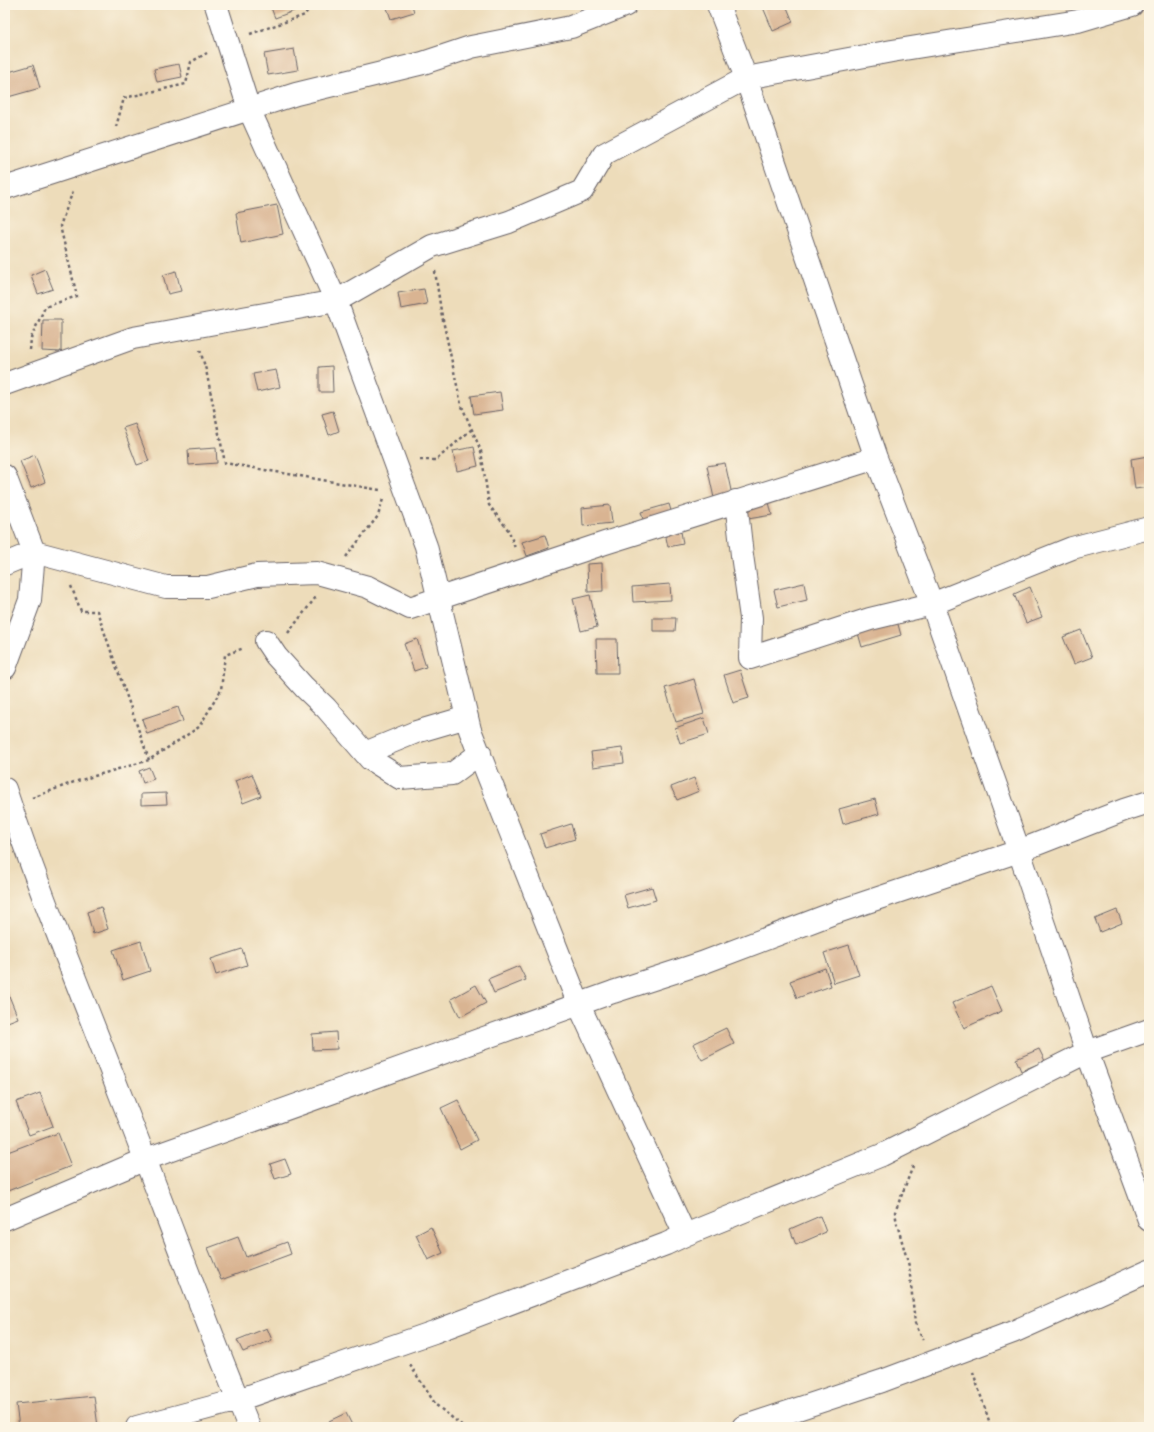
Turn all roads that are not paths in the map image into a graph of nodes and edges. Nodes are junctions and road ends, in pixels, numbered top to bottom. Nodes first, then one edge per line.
1 (216, 5) edge
2 (626, 5) edge
3 (718, 5) edge
4 (1132, 5) edge
5 (746, 78) junction
6 (249, 109) junction
7 (5, 188) edge
8 (336, 301) junction
9 (5, 384) edge
10 (876, 458) junction
11 (5, 476) edge
12 (736, 501) junction
13 (1149, 528) edge
14 (34, 552) junction
15 (5, 564) edge
16 (439, 598) junction
17 (932, 604) junction
18 (266, 641) dead end
19 (5, 668) edge
20 (467, 717) junction
21 (365, 753) junction
22 (480, 753) junction
23 (5, 789) edge
24 (1149, 802) edge
25 (1019, 852) junction
26 (579, 1005) junction
27 (1149, 1030) edge
28 (1087, 1052) junction
29 (146, 1159) junction
30 (5, 1219) edge
31 (1149, 1220) edge
32 (685, 1235) junction
33 (1149, 1271) edge
34 (238, 1400) junction
35 (137, 1427) edge
36 (249, 1427) edge
37 (744, 1427) edge

1 - 6 street
2 - 6 street
3 - 5 street
4 - 5 street
5 - 8 street
5 - 10 street
6 - 7 street
6 - 8 street
8 - 9 street
8 - 16 street
10 - 12 street
10 - 17 street
11 - 14 street
12 - 16 street
12 - 17 street
13 - 17 street
14 - 15 street
14 - 16 street
14 - 19 street
16 - 20 street
17 - 25 street
18 - 21 street
20 - 21 street
20 - 22 street
21 - 22 street
22 - 26 street
23 - 29 street
24 - 25 street
25 - 26 street
25 - 28 street
26 - 29 street
26 - 32 street
27 - 28 street
28 - 31 street
28 - 32 street
29 - 30 street
29 - 34 street
32 - 34 street
33 - 37 street
34 - 35 street
34 - 36 street

